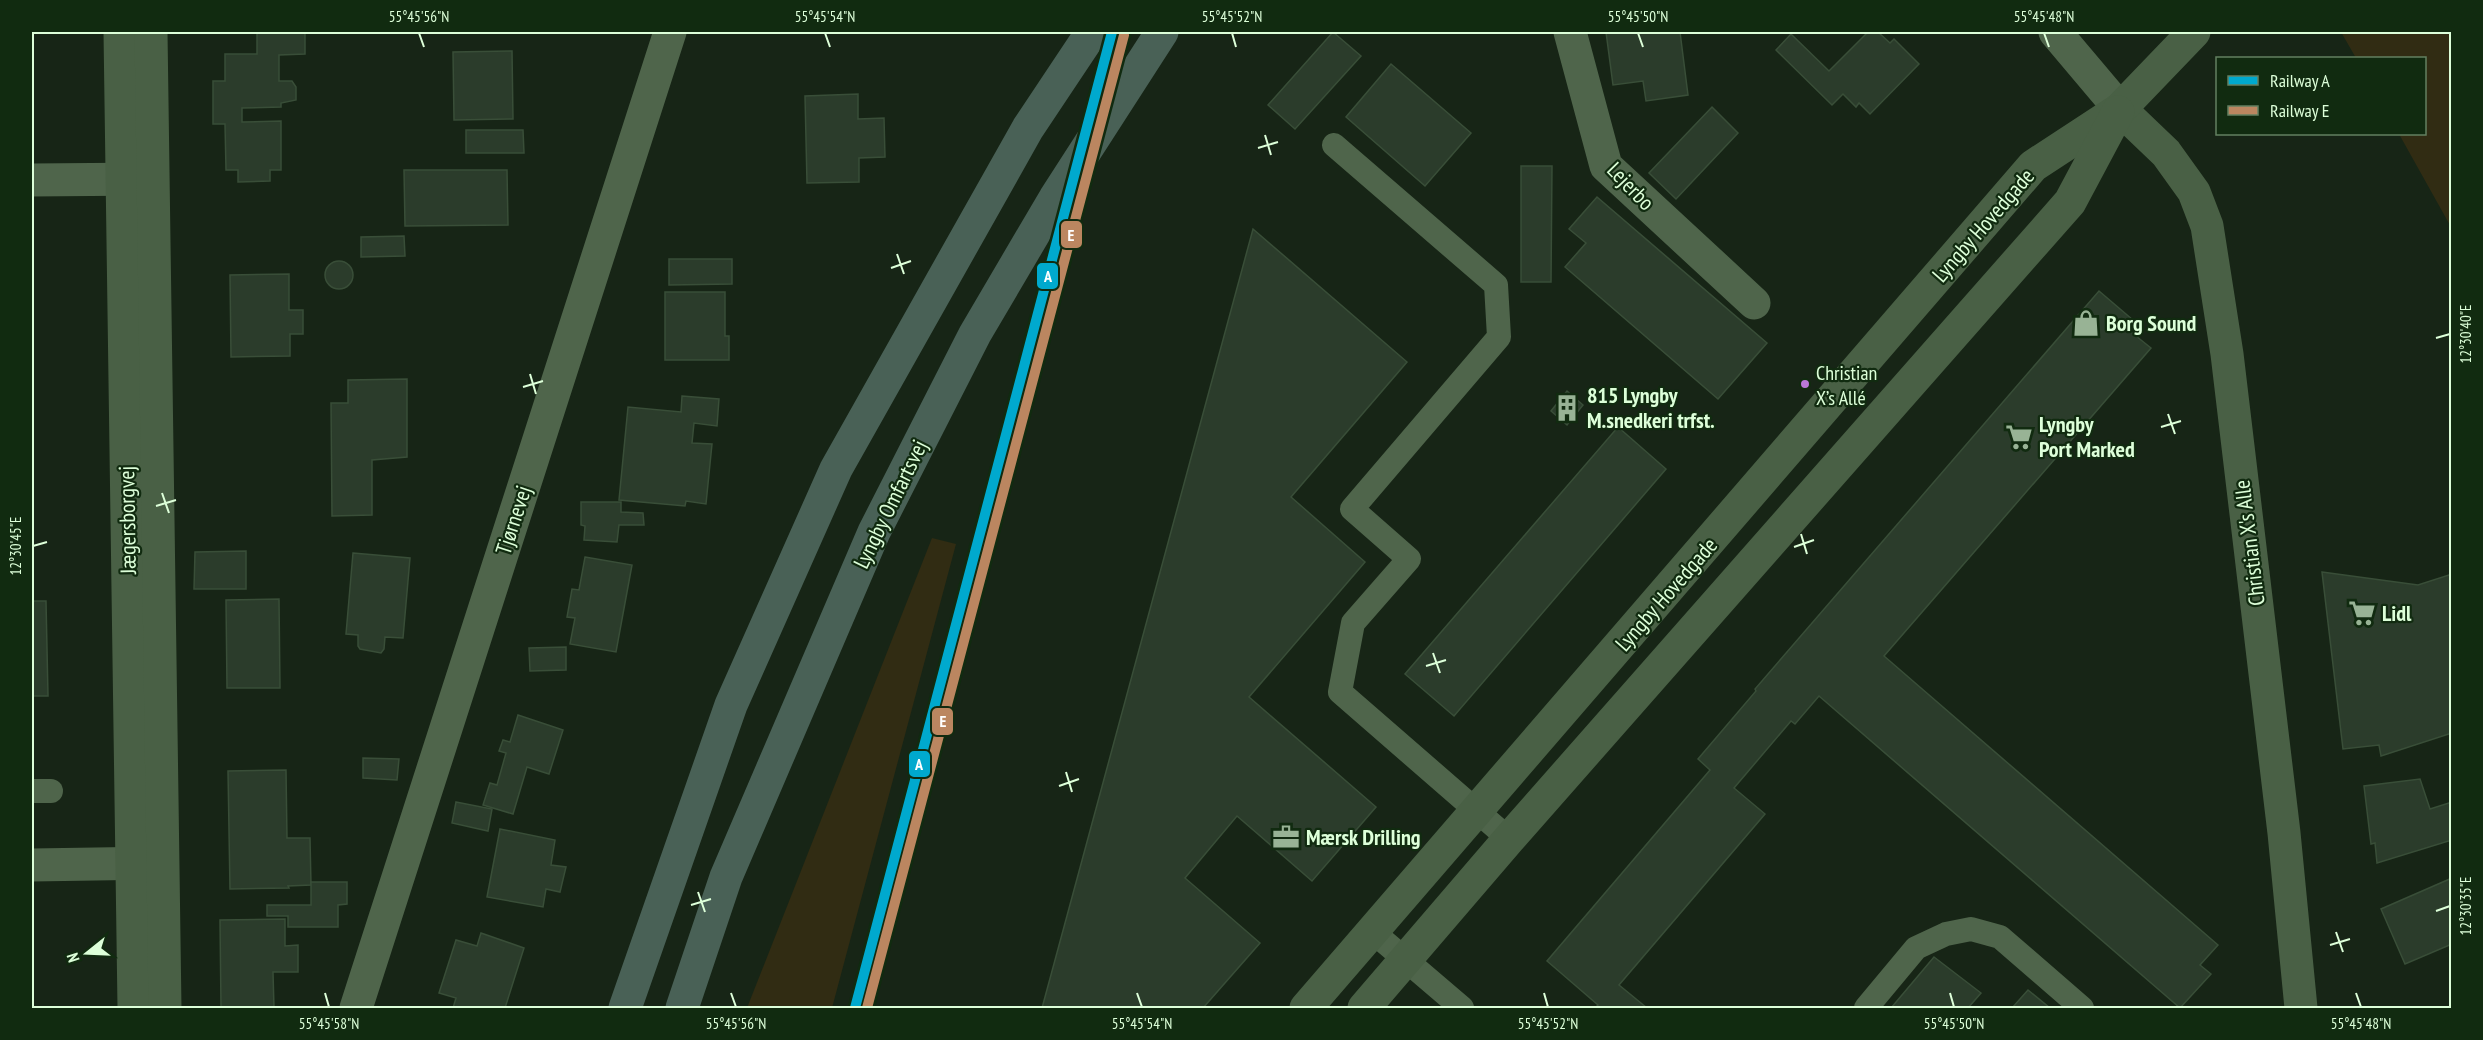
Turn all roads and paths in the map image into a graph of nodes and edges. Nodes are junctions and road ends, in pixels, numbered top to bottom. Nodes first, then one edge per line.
1 (120, 32) edge
2 (151, 32) edge
3 (670, 32) edge
4 (1092, 32) edge
5 (1162, 32) edge
6 (1570, 32) edge
7 (2055, 32) edge
8 (2194, 32) edge
9 (2120, 109) junction
10 (1334, 145) dead end
11 (138, 179) junction
12 (32, 180) edge
13 (1754, 303) dead end
14 (1720, 531) junction
15 (1755, 561) junction
16 (1478, 812) junction
17 (1509, 839) junction
18 (148, 864) junction
19 (32, 865) edge
20 (1373, 932) junction
21 (1405, 960) junction
22 (134, 1008) edge
23 (165, 1008) edge
24 (356, 1008) edge
25 (625, 1008) edge
26 (682, 1008) edge
27 (1306, 1008) edge
28 (1364, 1008) edge
29 (1462, 1008) edge
30 (1866, 1008) edge
31 (2082, 1008) edge
32 (2301, 1008) edge

1 - 11 street, Jægersborgvej
2 - 11 street, Jægersborgvej
3 - 24 street, Tjørnevej
4 - 25 highway
5 - 26 highway, Lyngby Omfartsvej
6 - 13 street, Lejerbo
7 - 9 street
8 - 9 street
9 - 14 street, Lyngby Hovedgade
9 - 15 street, Lyngby Hovedgade
9 - 32 street, Christian X's Alle
10 - 16 lane
11 - 12 street
11 - 18 street, Jægersborgvej
14 - 15 street
14 - 16 street, Lyngby Hovedgade
15 - 17 street, Lyngby Hovedgade
16 - 17 lane
16 - 20 street, Lyngby Hovedgade
17 - 21 street, Lyngby Hovedgade
18 - 19 street
18 - 22 street, Jægersborgvej
18 - 23 street, Jægersborgvej
20 - 21 lane
20 - 27 street, Lyngby Hovedgade
21 - 28 street, Lyngby Hovedgade
21 - 29 lane
30 - 31 lane

